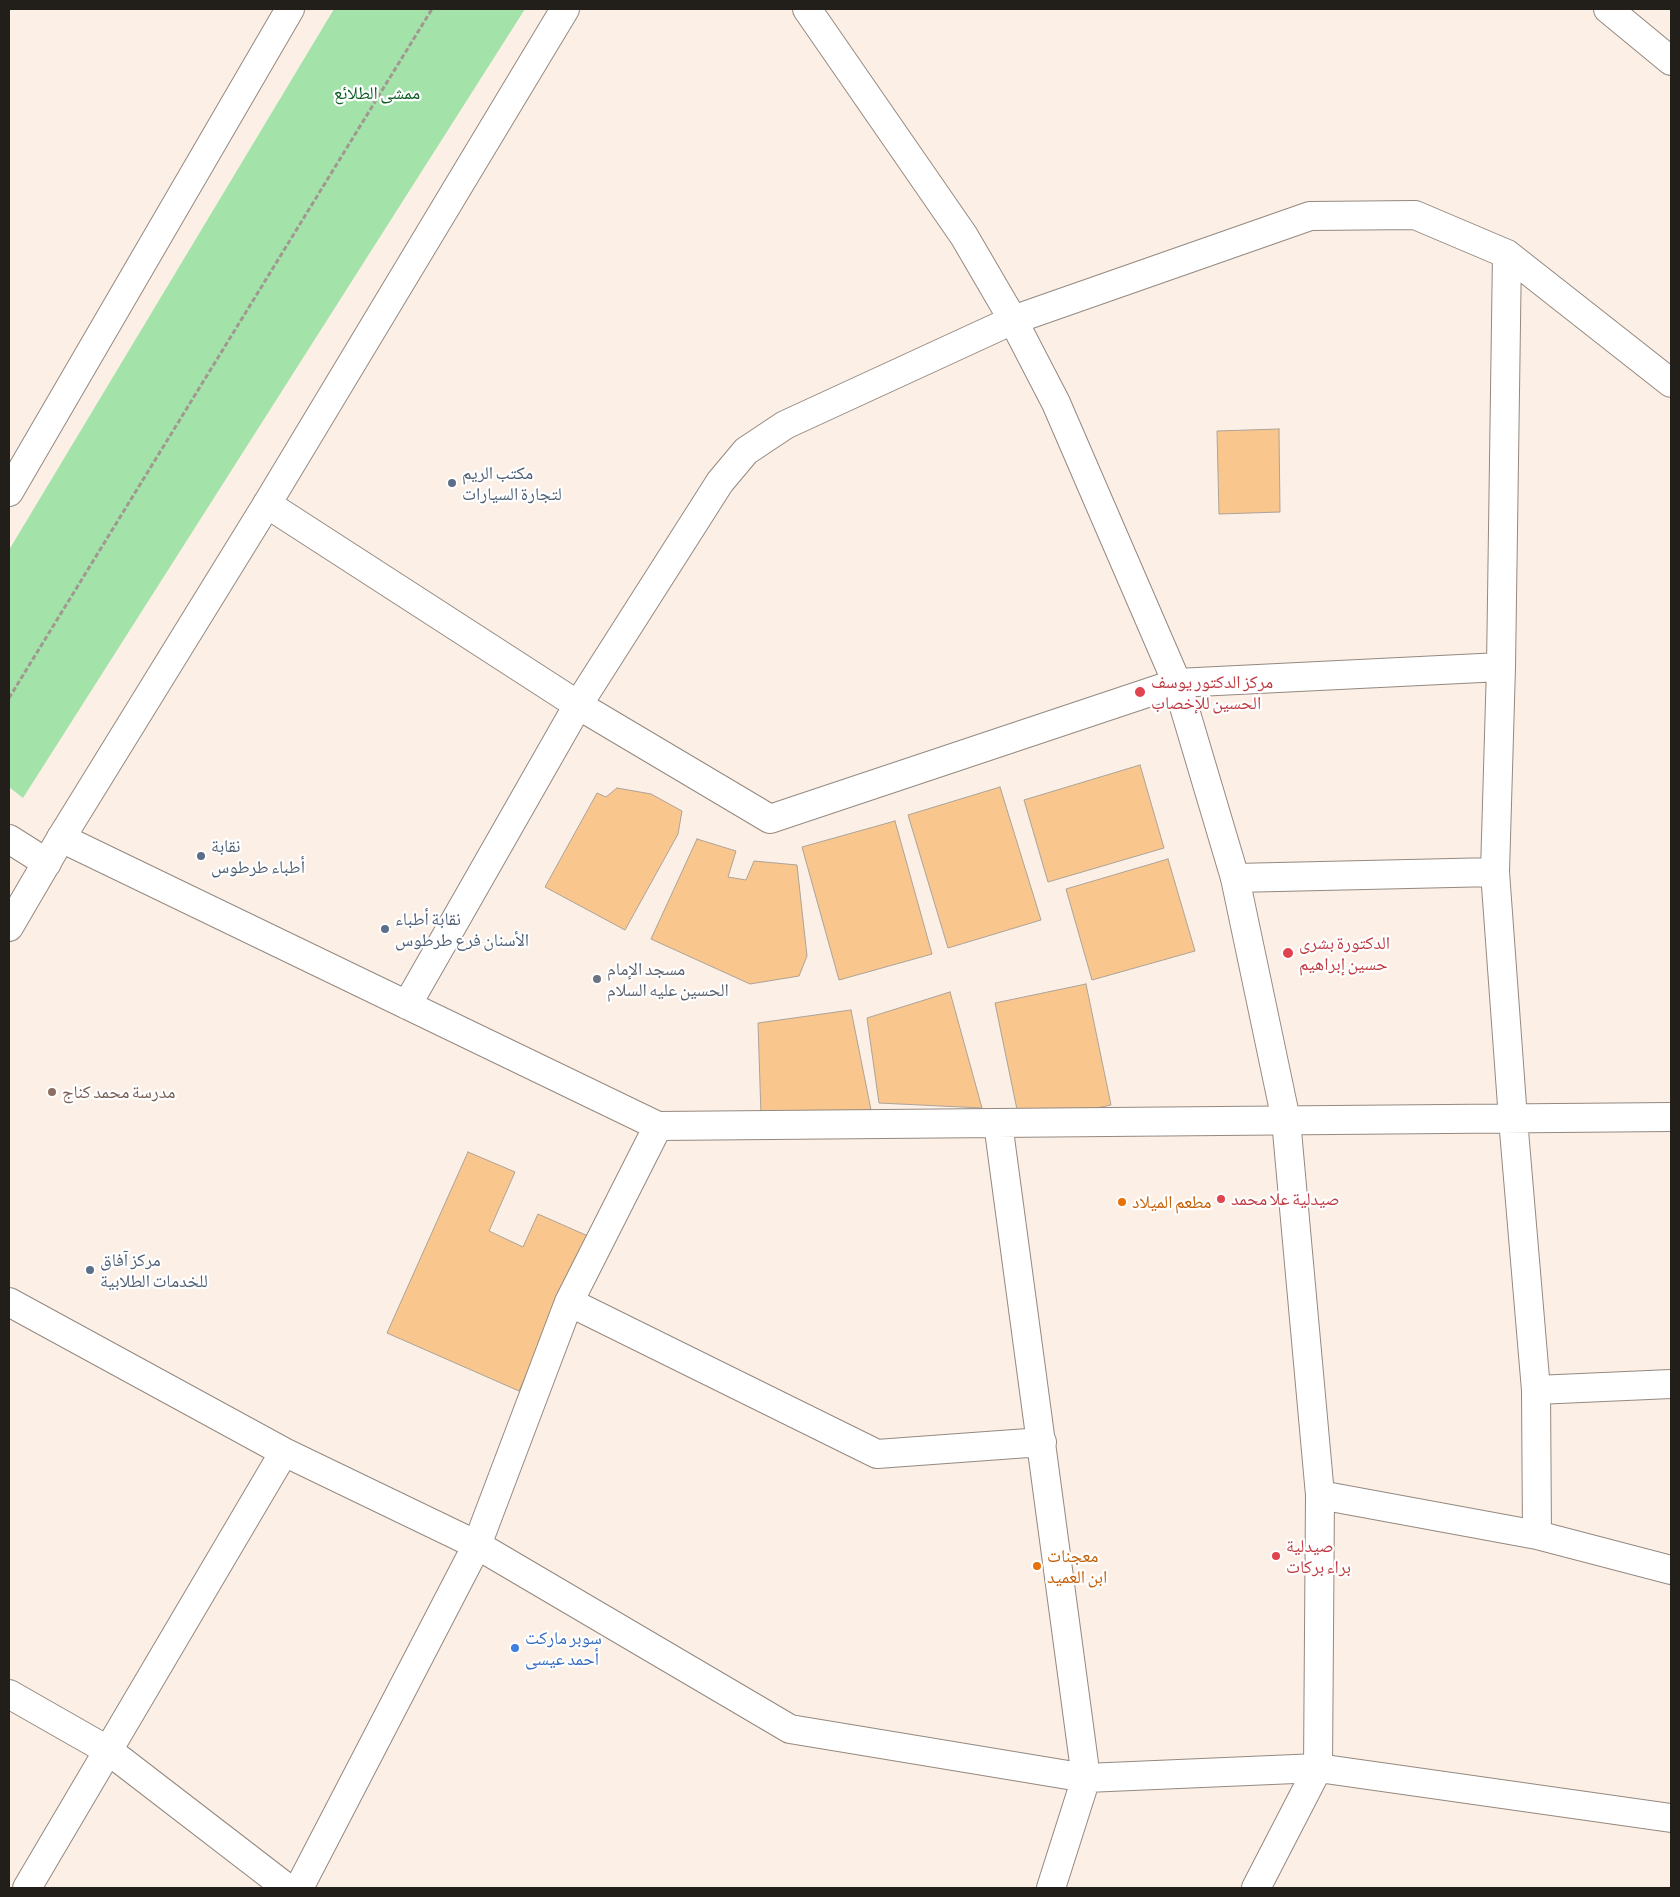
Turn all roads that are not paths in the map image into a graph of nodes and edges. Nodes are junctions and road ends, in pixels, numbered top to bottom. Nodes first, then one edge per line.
1 (290, 9) edge
2 (565, 9) edge
3 (807, 9) edge
4 (1608, 9) edge
5 (1671, 61) edge
6 (1507, 254) junction
7 (1013, 320) junction
8 (1671, 383) edge
9 (9, 492) edge
10 (267, 504) junction
11 (1501, 667) junction
12 (1177, 683) junction
13 (578, 705) junction
14 (61, 838) junction
15 (9, 839) edge
16 (47, 863) junction
17 (1495, 872) junction
18 (1235, 878) junction
19 (9, 925) edge
20 (407, 1005) junction
21 (1671, 1117) edge
22 (1513, 1119) junction
23 (1286, 1120) junction
24 (998, 1123) junction
25 (658, 1126) junction
26 (9, 1302) edge
27 (569, 1302) junction
28 (1671, 1384) edge
29 (1536, 1390) junction
30 (1042, 1442) junction
31 (284, 1452) junction
32 (1320, 1495) junction
33 (1537, 1535) junction
34 (477, 1545) junction
35 (1671, 1570) edge
36 (9, 1694) edge
37 (109, 1752) junction
38 (1318, 1768) junction
39 (1086, 1778) junction
40 (1671, 1818) edge
41 (28, 1888) edge
42 (287, 1888) edge
43 (299, 1888) edge
44 (1051, 1888) edge
45 (1256, 1888) edge

1 - 9 street
2 - 10 street
3 - 7 street
4 - 5 street
6 - 7 street
6 - 8 street
6 - 11 street
7 - 12 street
7 - 13 street
10 - 13 street
10 - 14 street
11 - 12 street
11 - 17 street
12 - 13 street
12 - 18 street
13 - 20 street
14 - 16 street
14 - 20 street
15 - 16 street
16 - 19 street
17 - 18 street
17 - 22 street
18 - 23 street
20 - 25 street
21 - 22 street
22 - 23 street
22 - 29 street
23 - 24 street
23 - 32 street
24 - 25 street
24 - 30 street
25 - 27 street
26 - 31 street
27 - 30 street
27 - 34 street
28 - 29 street
29 - 33 street
30 - 39 street
31 - 34 street
31 - 37 street
32 - 33 street
32 - 38 street
33 - 35 street
34 - 39 street
34 - 43 street
36 - 37 street
37 - 41 street
37 - 42 street
38 - 39 street
38 - 40 street
38 - 45 street
39 - 44 street

